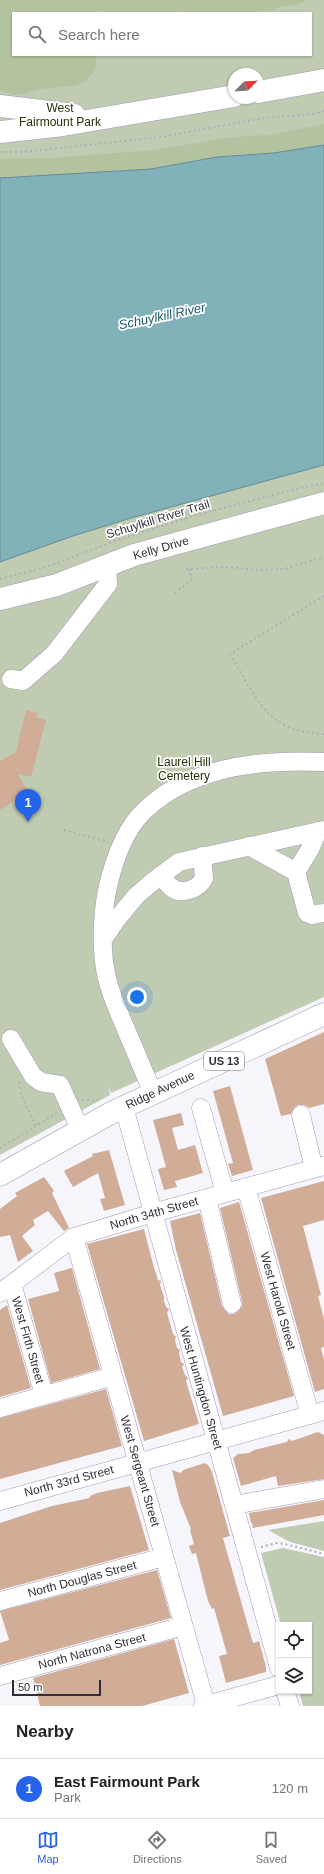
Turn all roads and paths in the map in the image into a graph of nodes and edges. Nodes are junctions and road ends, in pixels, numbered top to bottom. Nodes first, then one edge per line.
1 (324, 80) edge
2 (264, 91) edge
3 (228, 97) edge
4 (0, 106) edge
5 (324, 111) edge
6 (103, 118) junction
7 (0, 132) edge
8 (0, 152) edge
9 (324, 483) edge
10 (324, 503) edge
11 (324, 557) edge
12 (107, 565) junction
13 (186, 569) dead end
14 (190, 569) junction
15 (0, 579) edge
16 (176, 593) dead end
17 (324, 596) edge
18 (0, 599) edge
19 (11, 679) dead end
20 (324, 734) edge
21 (324, 762) edge
22 (64, 830) dead end
23 (321, 830) edge
24 (122, 846) junction
25 (250, 846) junction
26 (202, 856) junction
27 (296, 872) junction
28 (161, 874) junction
29 (324, 913) edge
30 (104, 938) junction
31 (324, 1014) edge
32 (11, 1039) dead end
33 (25, 1065) junction
34 (153, 1093) junction
35 (103, 1100) dead end
36 (70, 1106) junction
37 (124, 1107) junction
38 (201, 1108) dead end
39 (301, 1115) dead end
40 (36, 1126) junction
41 (80, 1129) junction
42 (0, 1148) edge
43 (319, 1167) edge
44 (0, 1174) edge
45 (246, 1187) junction
46 (225, 1193) junction
47 (207, 1198) junction
48 (153, 1213) junction
49 (74, 1237) junction
50 (6, 1288) edge
51 (232, 1304) dead end
52 (113, 1376) junction
53 (44, 1396) junction
54 (0, 1408) edge
55 (317, 1413) edge
56 (216, 1441) junction
57 (138, 1462) junction
58 (324, 1489) edge
59 (0, 1501) edge
60 (234, 1505) junction
61 (246, 1550) junction
62 (324, 1554) edge
63 (164, 1557) junction
64 (0, 1602) edge
65 (183, 1626) junction
66 (276, 1658) edge
67 (0, 1676) edge
68 (276, 1686) edge
69 (286, 1694) edge
70 (204, 1706) edge
71 (290, 1706) edge

1 - 2 main road
3 - 6 main road
4 - 6 main road
5 - 8 path
6 - 7 main road
9 - 15 path, Schuylkill River Trail
10 - 12 main road, Kelly Drive
11 - 14 path
12 - 18 main road, Kelly Drive
12 - 19 street
13 - 14 path
14 - 16 path
17 - 20 path
21 - 24 street
22 - 24 path
23 - 25 street
23 - 27 street
24 - 30 street
25 - 26 street
25 - 27 street
26 - 28 street
26 - 28 street
27 - 29 street
28 - 30 street
30 - 34 street
31 - 34 main road, Ridge Avenue / US 13
32 - 33 street
33 - 36 street
33 - 40 path
34 - 37 main road, Ridge Avenue / US 13
35 - 36 path
36 - 40 path
36 - 41 street
37 - 41 main road, Ridge Avenue / US 13
37 - 48 street, West Huntingdon Street
38 - 46 street
39 - 43 street
40 - 42 path
41 - 44 main road, Ridge Avenue / US 13
43 - 45 street, North 34th Street
45 - 46 street, North 34th Street
45 - 55 street, West Harold Street
46 - 47 street, North 34th Street
47 - 48 street, North 34th Street
47 - 51 street
48 - 49 street, North 34th Street
48 - 56 street, West Huntingdon Street
49 - 50 street, North 34th Street
49 - 52 street, West Sergeant Street
50 - 53 street, West Firth Street
52 - 53 street
52 - 57 street, West Sergeant Street
53 - 54 street
55 - 56 street, North 33rd Street
56 - 57 street, North 33rd Street
56 - 60 street, West Huntingdon Street
57 - 59 street, North 33rd Street
57 - 63 street, West Sergeant Street
58 - 60 street
60 - 61 street, West Huntingdon Street
61 - 62 path
61 - 66 street, West Huntingdon Street
63 - 64 street, North Douglas Street
63 - 65 street, West Sergeant Street
65 - 67 street, North Natrona Street
65 - 70 street, West Sergeant Street
68 - 70 street
69 - 71 street

